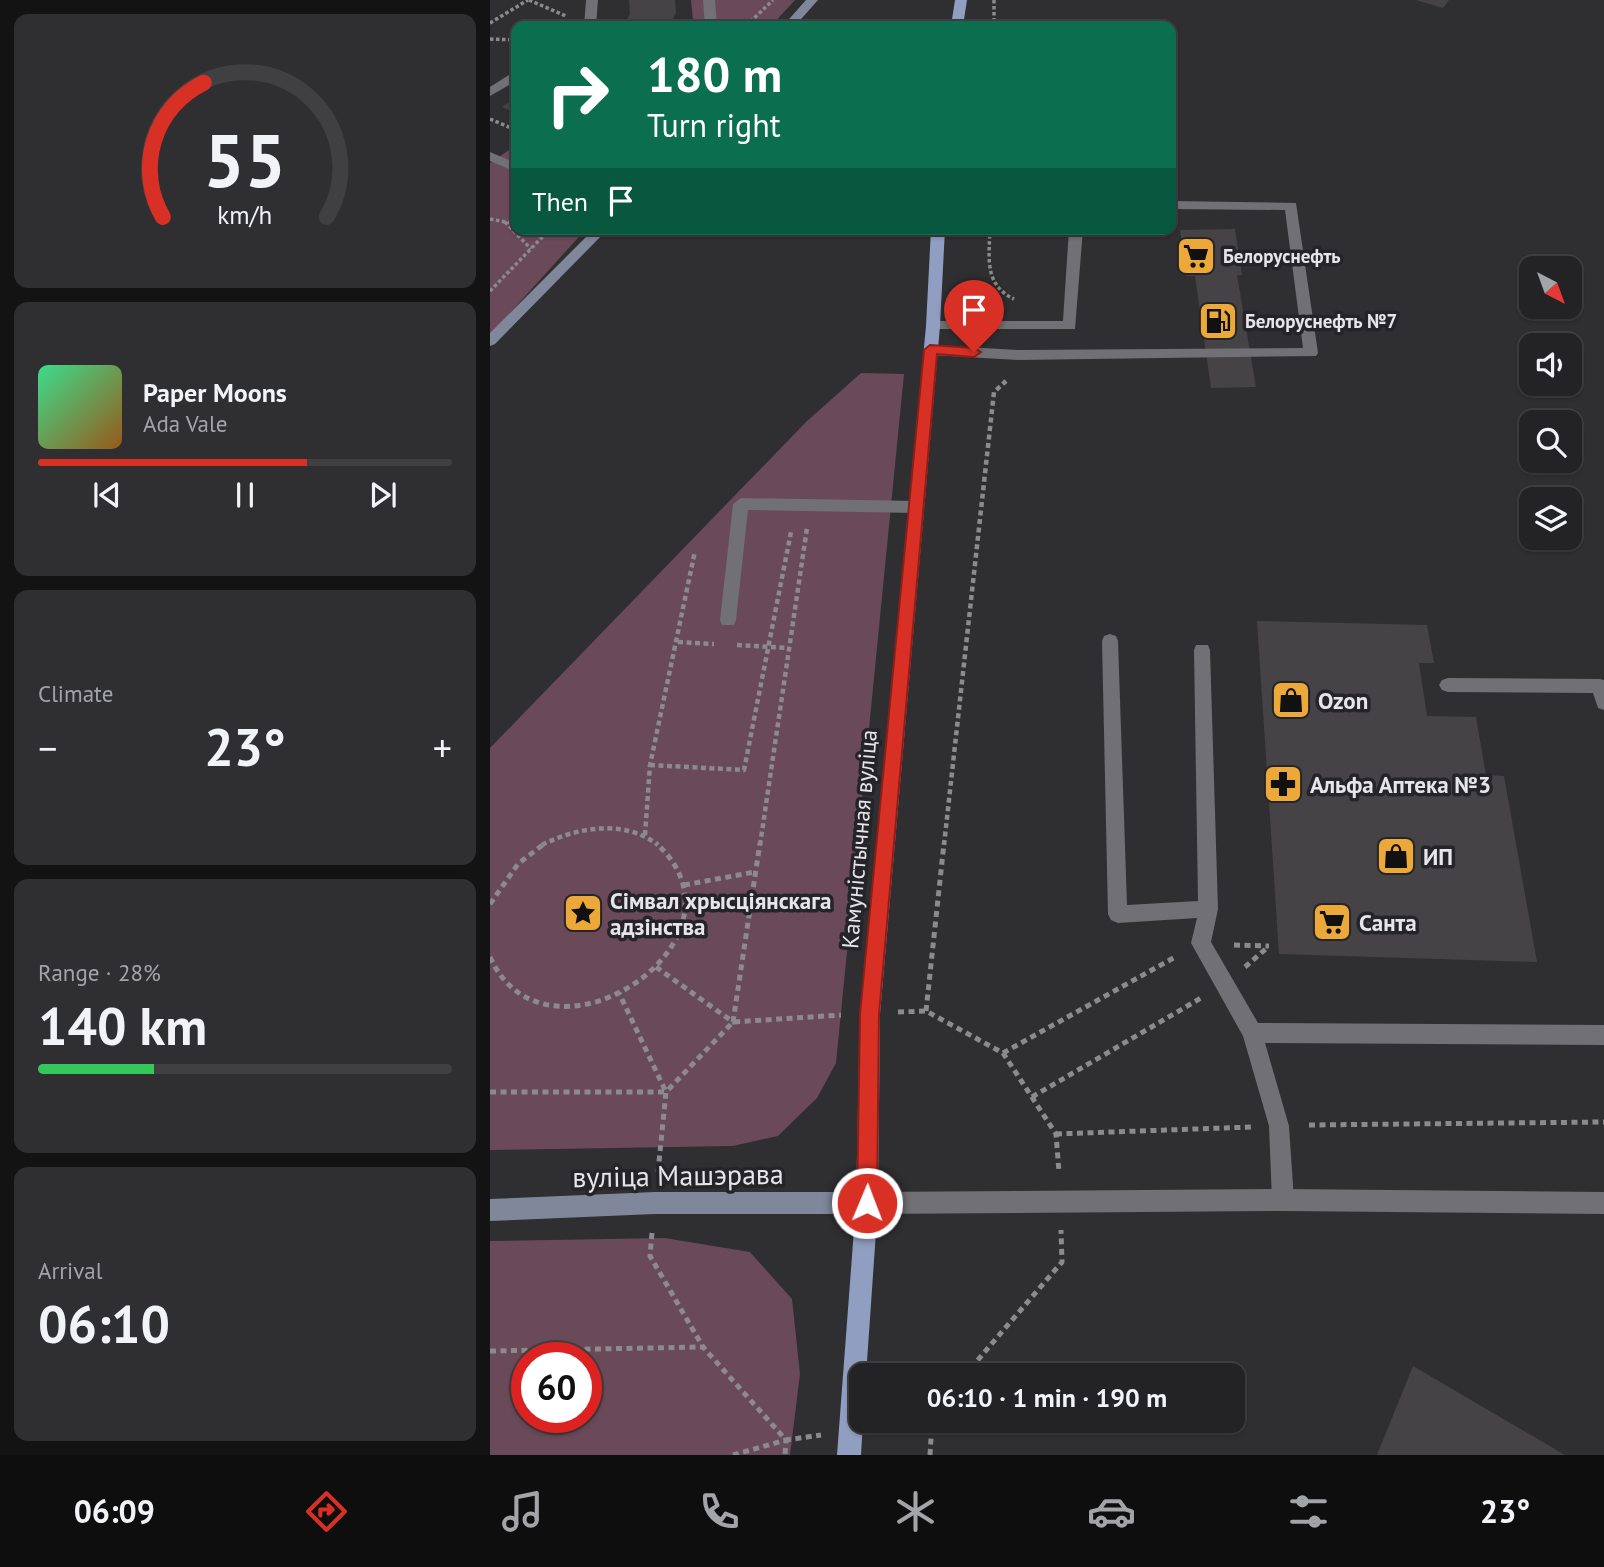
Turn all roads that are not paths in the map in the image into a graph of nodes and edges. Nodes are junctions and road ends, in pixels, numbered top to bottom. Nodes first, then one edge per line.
1 (592, 0) edge
2 (709, 0) edge
3 (812, 0) edge
4 (961, 0) edge
5 (590, 21) edge
6 (711, 21) edge
7 (793, 21) edge
8 (958, 21) edge
9 (511, 79) edge
10 (490, 92) edge
11 (490, 156) edge
12 (511, 166) edge
13 (1176, 205) edge
14 (596, 235) edge
15 (938, 235) edge
16 (1076, 235) edge
17 (933, 326) junction
18 (490, 341) edge
19 (930, 350) junction
20 (916, 507) junction
21 (728, 620) dead end
22 (1110, 641) dead end
23 (1202, 650) dead end
24 (1448, 685) dead end
25 (1604, 703) edge
26 (1208, 909) junction
27 (1252, 1033) junction
28 (1604, 1035) edge
29 (1283, 1200) junction
30 (1604, 1202) edge
31 (867, 1203) junction
32 (490, 1210) edge
33 (849, 1455) edge

1 - 5 street
2 - 6 street
3 - 7 street
4 - 8 main road
9 - 10 street
11 - 12 street
13 - 19 street
14 - 18 street
15 - 17 main road, Камуністычная вуліца
16 - 17 street
17 - 19 main road, Камуністычная вуліца
19 - 20 main road, Камуністычная вуліца
20 - 21 street
20 - 31 main road, Камуністычная вуліца
22 - 26 street
23 - 26 street
24 - 25 street
26 - 27 street
27 - 28 street
27 - 29 street
29 - 30 street
29 - 31 street
31 - 32 street, вуліца Машэрава
31 - 33 main road, Камуністычная вуліца

